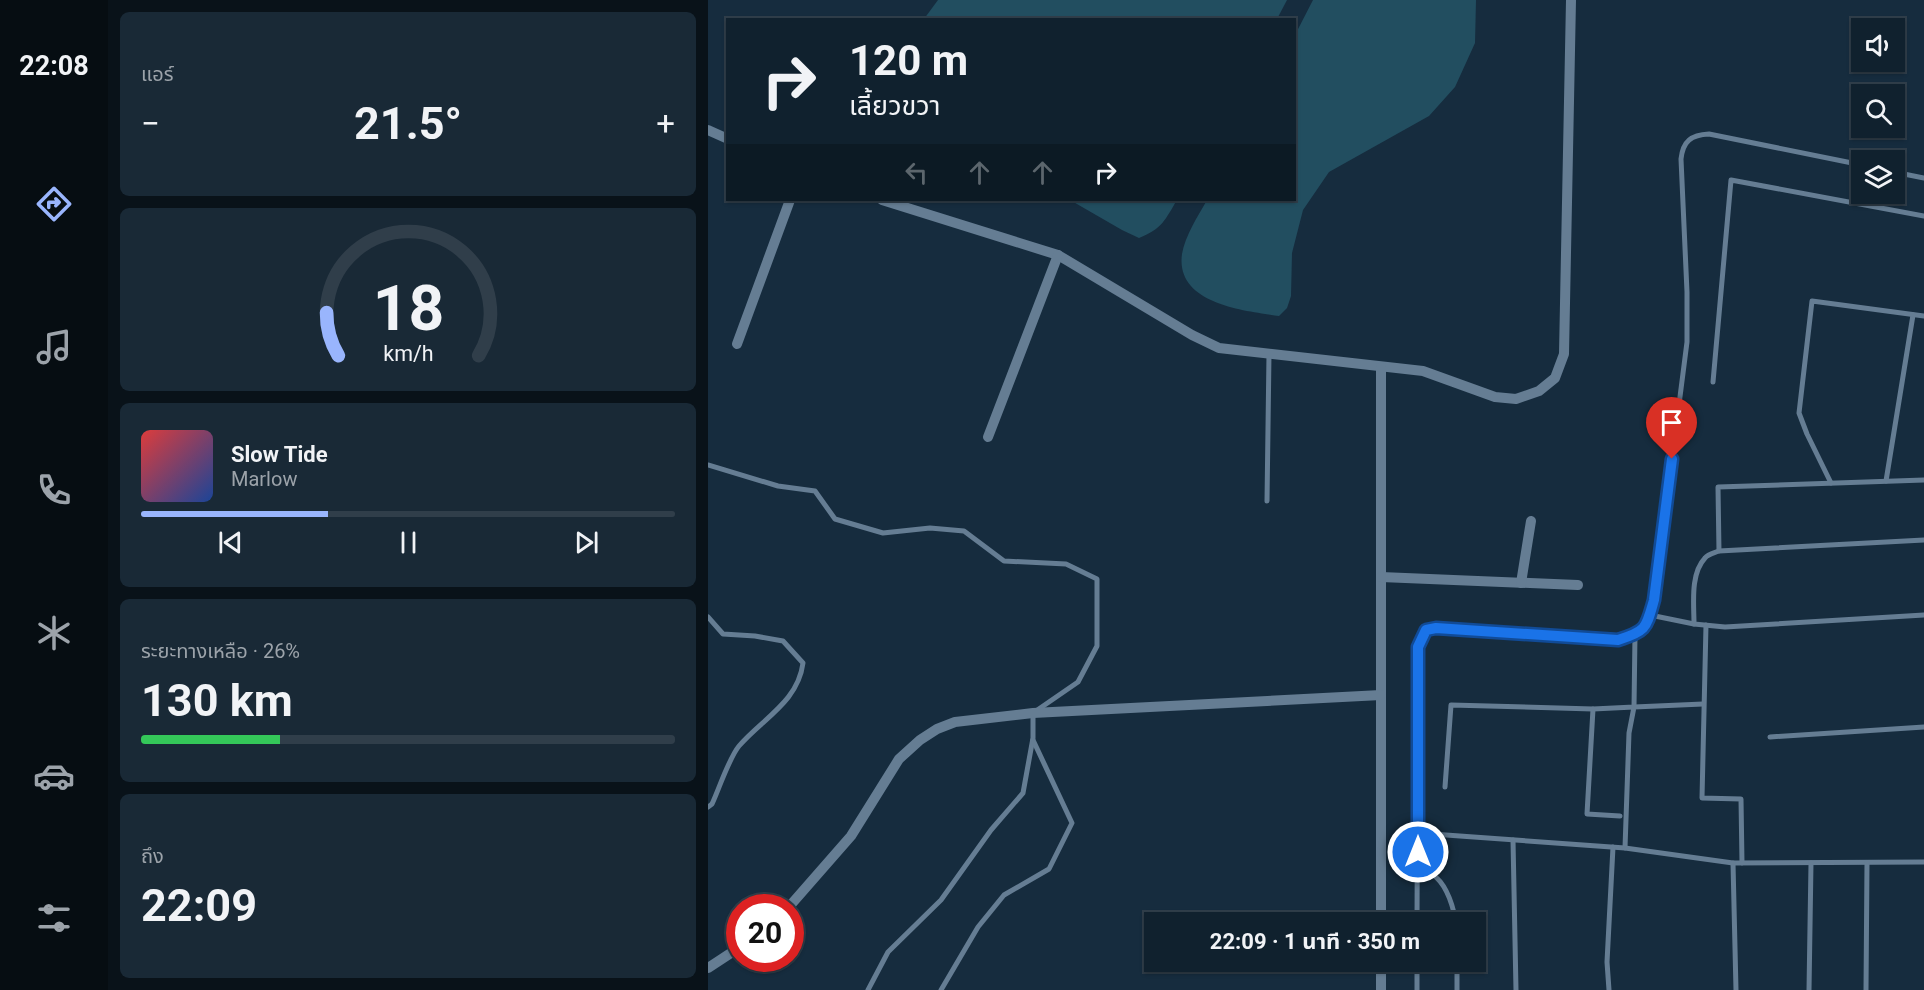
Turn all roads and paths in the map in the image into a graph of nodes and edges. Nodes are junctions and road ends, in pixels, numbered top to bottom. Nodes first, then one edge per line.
1 (1571, 0) edge
2 (708, 130) edge
3 (726, 138) edge
4 (1851, 163) edge
5 (1905, 174) edge
6 (1924, 178) edge
7 (790, 201) edge
8 (885, 201) edge
9 (1924, 216) edge
10 (1058, 255) junction
11 (1913, 315) junction
12 (1924, 316) edge
13 (737, 344) dead end
14 (1269, 354) junction
15 (1381, 367) junction
16 (1713, 382) dead end
17 (988, 437) dead end
18 (708, 465) edge
19 (1924, 480) edge
20 (1886, 481) junction
21 (1831, 483) junction
22 (1267, 501) dead end
23 (1531, 520) dead end
24 (1924, 540) edge
25 (1719, 551) junction
26 (1381, 577) junction
27 (1521, 583) junction
28 (1578, 585) dead end
29 (1650, 615) junction
30 (1924, 615) edge
31 (708, 617) edge
32 (1694, 624) junction
33 (1706, 625) junction
34 (1635, 635) junction
35 (1381, 695) junction
36 (1703, 704) junction
37 (1634, 707) junction
38 (1593, 709) junction
39 (1033, 713) junction
40 (1924, 727) edge
41 (1770, 737) dead end
42 (1032, 738) junction
43 (1445, 787) dead end
44 (708, 807) edge
45 (1620, 816) dead end
46 (1418, 833) junction
47 (1513, 840) junction
48 (1613, 847) junction
49 (1625, 848) junction
50 (1924, 862) edge
51 (1733, 863) junction
52 (1742, 863) junction
53 (1811, 863) junction
54 (1868, 863) junction
55 (1417, 870) junction
56 (800, 894) edge
57 (1381, 912) edge
58 (1417, 912) edge
59 (1453, 912) edge
60 (726, 956) edge
61 (708, 968) edge
62 (1381, 972) edge
63 (1417, 972) edge
64 (1457, 972) edge
65 (868, 990) edge
66 (941, 990) edge
67 (1381, 990) edge
68 (1417, 990) edge
69 (1456, 990) edge
70 (1516, 990) edge
71 (1609, 990) edge
72 (1736, 990) edge
73 (1809, 990) edge
74 (1866, 990) edge

1 - 15 street
2 - 3 street
4 - 29 lane
5 - 6 lane
7 - 13 street
8 - 10 street
9 - 16 lane
10 - 14 street
10 - 17 street
11 - 12 lane
11 - 20 lane
11 - 21 lane
14 - 15 street
14 - 22 lane
15 - 26 street
18 - 39 lane
19 - 20 lane
20 - 21 lane
21 - 25 lane
23 - 27 street
24 - 25 lane
25 - 32 lane
26 - 27 street
26 - 35 street
27 - 28 street
29 - 32 lane
29 - 34 lane
30 - 33 lane
31 - 44 lane
32 - 33 lane
33 - 36 lane
34 - 37 lane
34 - 46 lane
35 - 39 street
35 - 57 street
36 - 37 lane
36 - 52 lane
37 - 38 lane
37 - 49 lane
38 - 43 lane
38 - 45 lane
39 - 42 lane
39 - 56 street
40 - 41 lane
42 - 65 lane
42 - 66 lane
46 - 47 lane
46 - 55 lane
47 - 48 lane
47 - 70 lane
48 - 49 lane
48 - 71 lane
49 - 51 lane
50 - 54 lane
51 - 52 lane
51 - 72 lane
52 - 53 lane
53 - 54 lane
53 - 73 lane
54 - 74 lane
55 - 58 lane
55 - 59 lane
60 - 61 street
62 - 67 street
63 - 68 lane
64 - 69 lane

